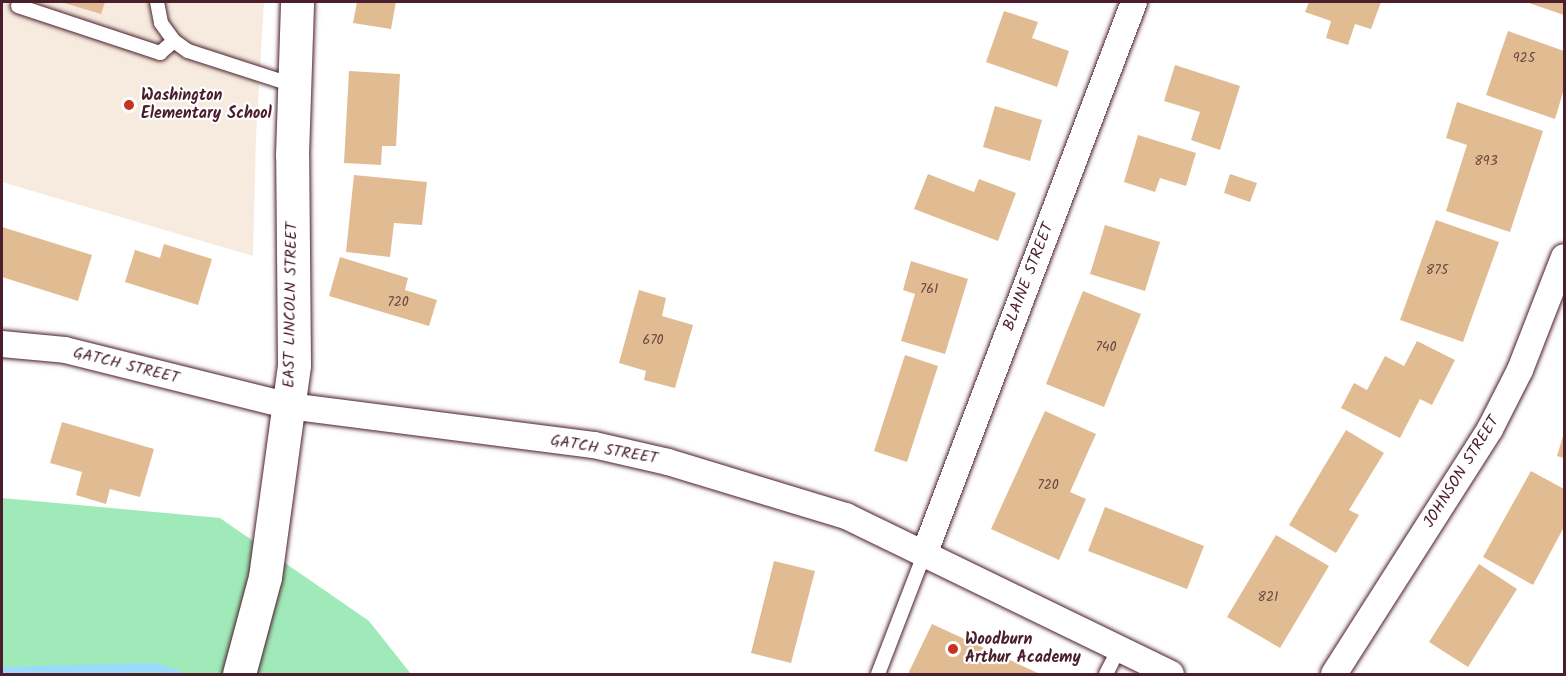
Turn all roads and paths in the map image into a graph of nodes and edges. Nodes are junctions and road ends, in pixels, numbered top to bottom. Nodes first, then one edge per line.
1 (157, 2) edge
2 (297, 2) edge
3 (1134, 2) edge
4 (18, 6) dead end
5 (174, 41) junction
6 (293, 85) junction
7 (1564, 257) edge
8 (1555, 311) edge
9 (2, 344) edge
10 (289, 406) junction
11 (925, 552) junction
12 (1119, 649) junction
13 (239, 675) edge
14 (878, 675) edge
15 (1106, 675) edge
16 (1171, 675) edge
17 (1334, 675) edge

1 - 5 lane
2 - 6 street, EAST LINCOLN STREET
3 - 11 street, BLAINE STREET
4 - 5 lane
5 - 6 lane
6 - 10 street, EAST LINCOLN STREET
7 - 8 street, JOHNSON STREET
8 - 17 street, JOHNSON STREET
9 - 10 street, GATCH STREET
10 - 11 street, GATCH STREET
10 - 13 street, EAST LINCOLN STREET
11 - 12 street, GATCH STREET
11 - 14 lane
12 - 15 lane
12 - 16 street, GATCH STREET

